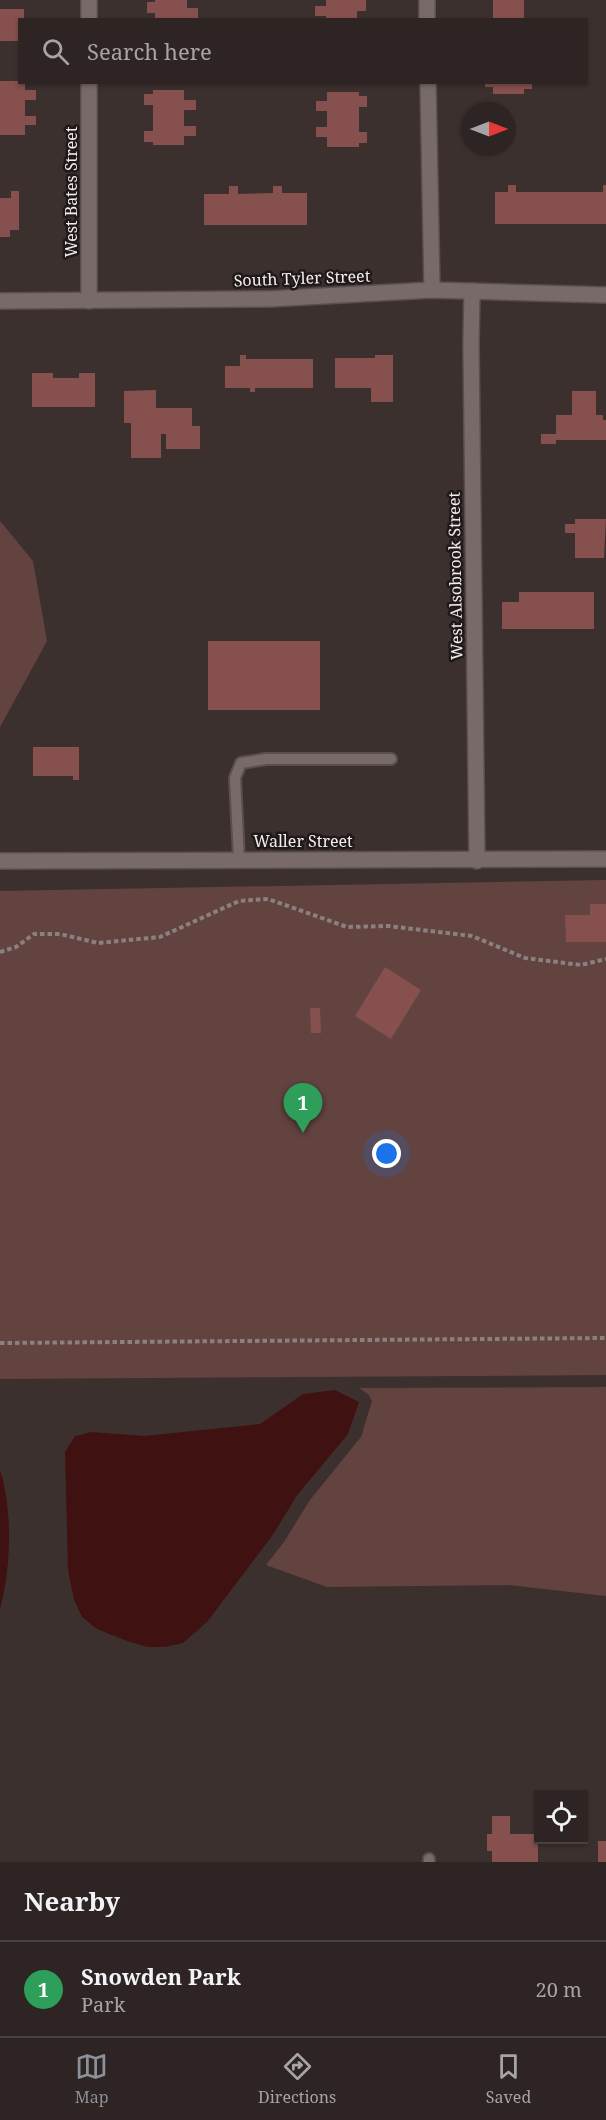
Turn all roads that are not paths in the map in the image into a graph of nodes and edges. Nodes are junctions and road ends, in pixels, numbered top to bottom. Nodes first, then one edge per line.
1 (89, 0) edge
2 (427, 0) edge
3 (89, 18) edge
4 (427, 18) edge
5 (89, 84) edge
6 (428, 84) edge
7 (432, 290) junction
8 (472, 291) junction
9 (606, 295) edge
10 (0, 300) edge
11 (89, 301) junction
12 (391, 759) dead end
13 (239, 859) junction
14 (606, 859) edge
15 (0, 861) edge
16 (477, 861) junction

1 - 3 street
2 - 4 street
5 - 11 street, West Bates Street
6 - 7 street
7 - 8 street, South Tyler Street
7 - 11 street, South Tyler Street
8 - 9 street, South Tyler Street
8 - 16 street, West Alsobrook Street
10 - 11 street, South Tyler Street
12 - 13 lane
13 - 15 street, Waller Street
13 - 16 street, Waller Street
14 - 16 street, Waller Street

